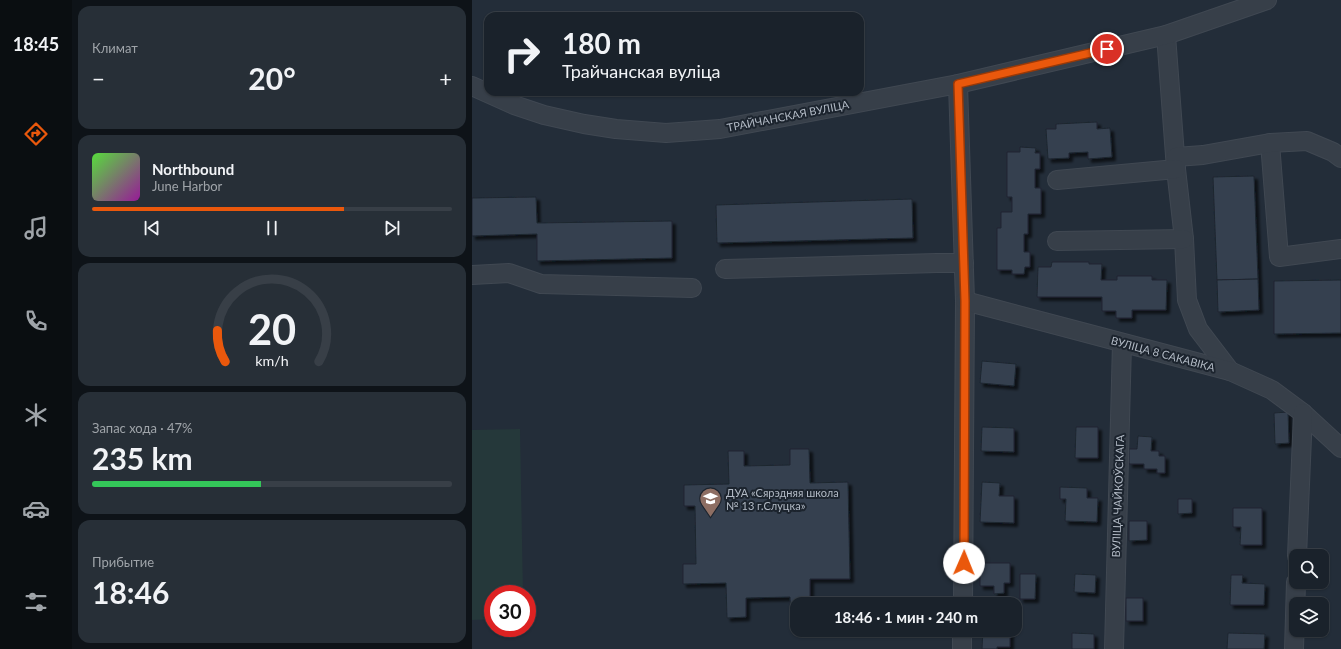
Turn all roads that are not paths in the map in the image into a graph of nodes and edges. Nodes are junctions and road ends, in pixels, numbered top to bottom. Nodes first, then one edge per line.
1 (1267, 0) edge
2 (1166, 35) junction
3 (958, 84) junction
4 (472, 86) edge
5 (484, 91) edge
6 (494, 96) edge
7 (1270, 143) junction
8 (1341, 158) edge
9 (1176, 163) junction
10 (1058, 180) dead end
11 (1184, 239) junction
12 (1058, 241) dead end
13 (1341, 249) edge
14 (964, 263) junction
15 (725, 269) dead end
16 (472, 275) edge
17 (692, 288) dead end
18 (965, 301) junction
19 (1122, 343) junction
20 (1230, 371) junction
21 (1303, 413) junction
22 (1341, 448) edge
23 (1297, 549) edge
24 (1296, 589) edge
25 (963, 597) edge
26 (962, 637) edge
27 (962, 649) edge
28 (1114, 649) edge
29 (1294, 649) edge

1 - 2 street, ТРАЙЧАНСКАЯ ВУЛІЦА
2 - 3 street, ТРАЙЧАНСКАЯ ВУЛІЦА
2 - 9 street
3 - 6 street, ТРАЙЧАНСКАЯ ВУЛІЦА
3 - 14 street
4 - 5 street, ТРАЙЧАНСКАЯ ВУЛІЦА
7 - 8 street
7 - 9 street
7 - 13 street
9 - 10 street
9 - 11 street
11 - 12 street
11 - 20 street
14 - 15 street
14 - 18 street
16 - 17 street
18 - 19 street, ВУЛІЦА 8 САКАВІКА
18 - 25 street
19 - 20 street, ВУЛІЦА 8 САКАВІКА
19 - 28 street, ВУЛІЦА ЧАЙКОЎСКАГА
20 - 21 street, ВУЛІЦА 8 САКАВІКА
21 - 22 street, ВУЛІЦА 8 САКАВІКА
21 - 23 street
24 - 29 street
26 - 27 street

